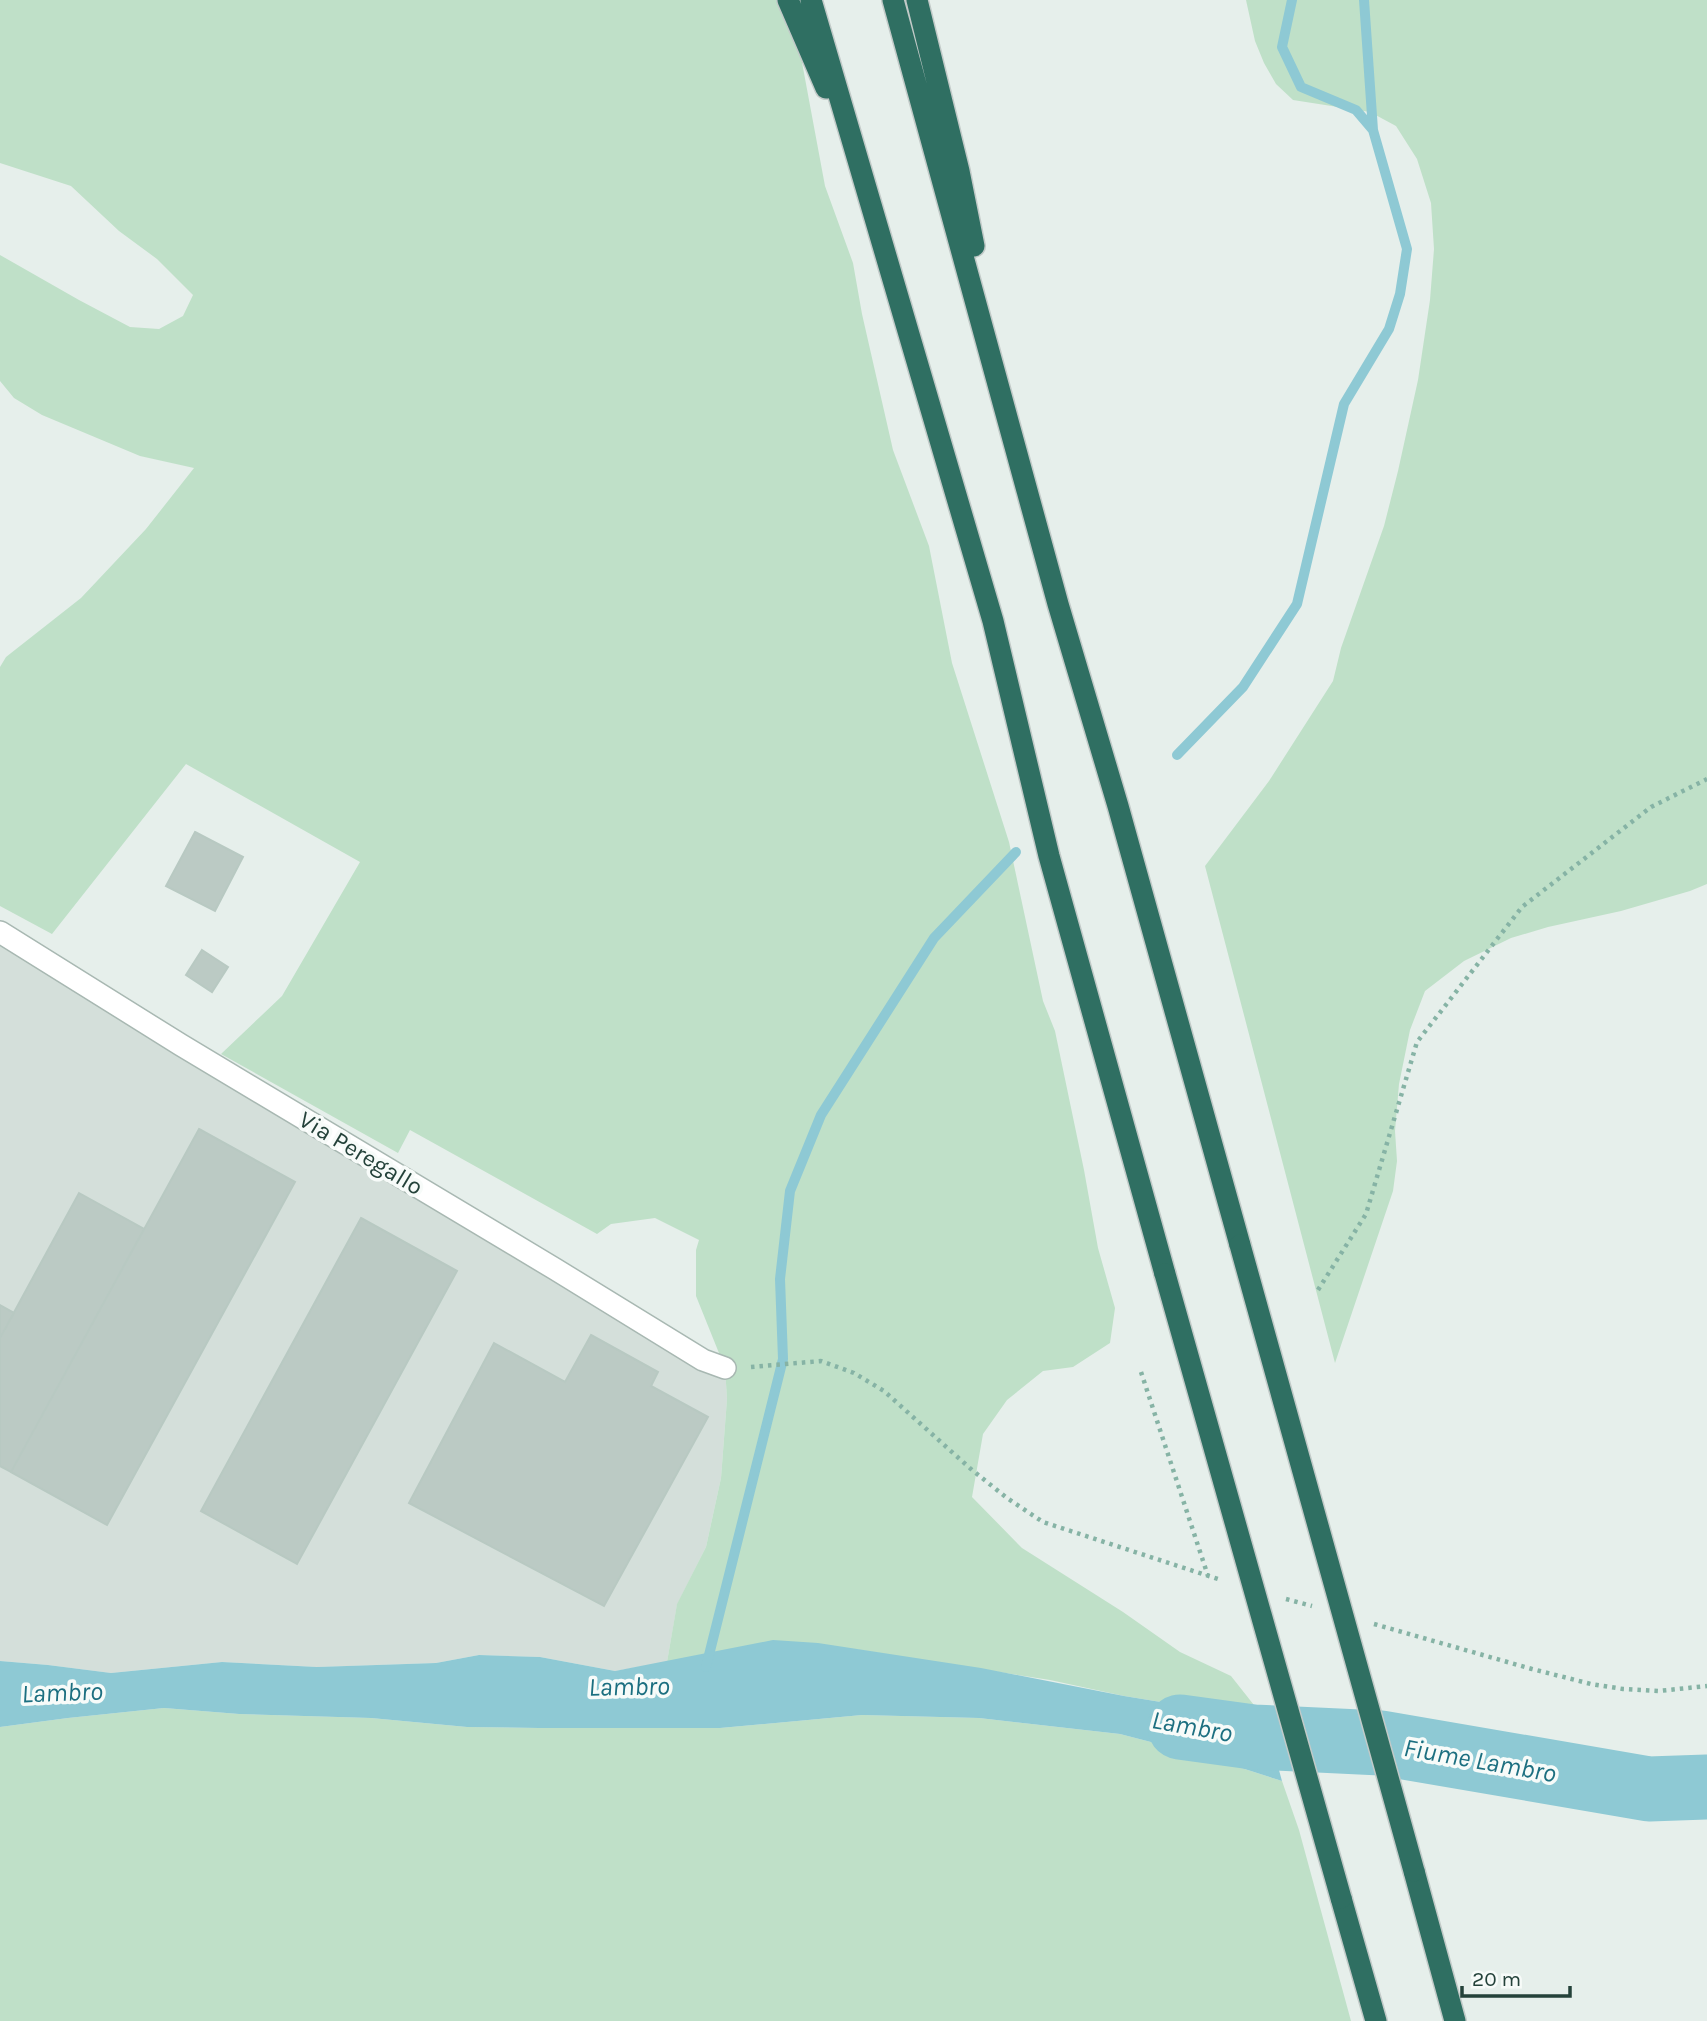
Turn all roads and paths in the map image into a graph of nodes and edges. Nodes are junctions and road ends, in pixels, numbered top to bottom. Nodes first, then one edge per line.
1 (788, 0) edge
2 (811, 0) edge
3 (893, 0) edge
4 (917, 0) edge
5 (861, 167) junction
6 (1007, 416) junction
7 (1707, 779) edge
8 (0, 932) edge
9 (1318, 1290) dead end
10 (752, 1367) dead end
11 (726, 1368) dead end
12 (1141, 1372) dead end
13 (1208, 1576) junction
14 (1221, 1580) dead end
15 (1274, 1595) dead end
16 (1313, 1606) dead end
17 (1365, 1621) dead end
18 (1707, 1686) edge
19 (1376, 2021) edge
20 (1455, 2021) edge

1 - 5 highway
2 - 5 highway
3 - 6 highway
4 - 6 highway
5 - 19 highway, bridge
6 - 20 highway, bridge
7 - 9 path
8 - 11 street, Via Peregallo
10 - 13 path
12 - 13 path
13 - 14 path
15 - 16 path
17 - 18 path

